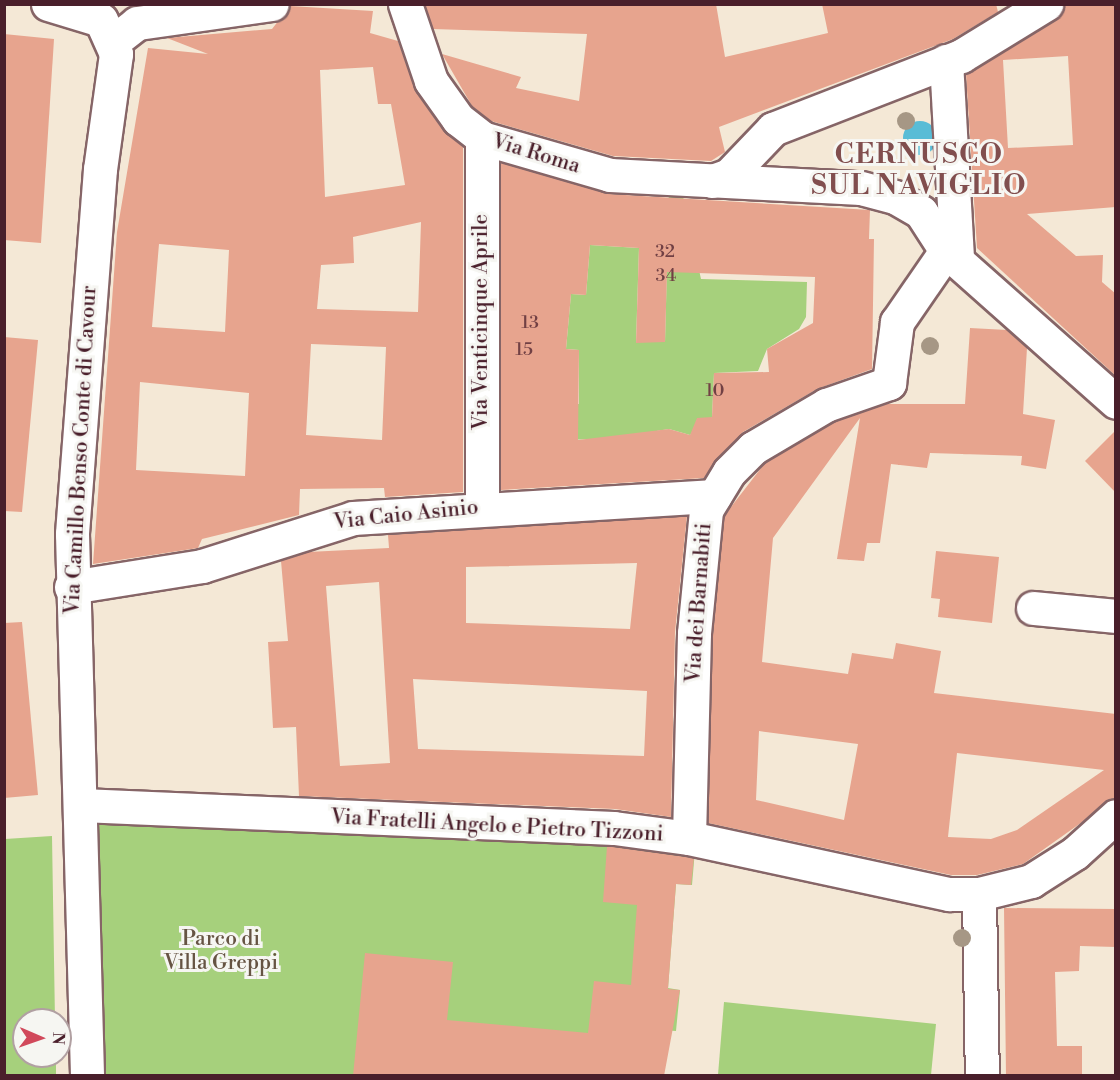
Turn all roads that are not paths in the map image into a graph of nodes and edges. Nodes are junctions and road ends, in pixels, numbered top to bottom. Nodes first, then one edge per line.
1 (48, 4) edge
2 (272, 4) edge
3 (405, 4) edge
4 (1046, 4) edge
5 (114, 41) junction
6 (953, 58) junction
7 (482, 138) junction
8 (712, 181) junction
9 (951, 255) junction
10 (1116, 402) edge
11 (714, 496) junction
12 (482, 506) junction
13 (71, 587) junction
14 (1033, 608) dead end
15 (1116, 616) edge
16 (81, 805) junction
17 (1116, 816) edge
18 (689, 838) junction
19 (979, 894) junction
20 (87, 1076) edge
21 (982, 1076) edge

1 - 5 street
2 - 5 street
3 - 7 street, Via Roma
4 - 6 street
5 - 13 street, Via Camillo Benso Conte di Cavour
6 - 8 street
6 - 9 street
7 - 8 street, Via Roma
7 - 12 street, Via Venticinque Aprile
8 - 9 street, Via Roma
9 - 10 street, Via Roma
9 - 11 street, Via dei Barnabiti
11 - 12 street, Via Caio Asinio
11 - 18 street, Via dei Barnabiti
12 - 13 street, Via Caio Asinio
13 - 16 street, Via Camillo Benso Conte di Cavour
14 - 15 street
16 - 18 street, Via Fratelli Angelo e Pietro Tizzoni
16 - 20 street, Via Camillo Benso Conte di Cavour
17 - 19 street, Via Fratelli Angelo e Pietro Tizzoni
18 - 19 street, Via Fratelli Angelo e Pietro Tizzoni
19 - 21 street

